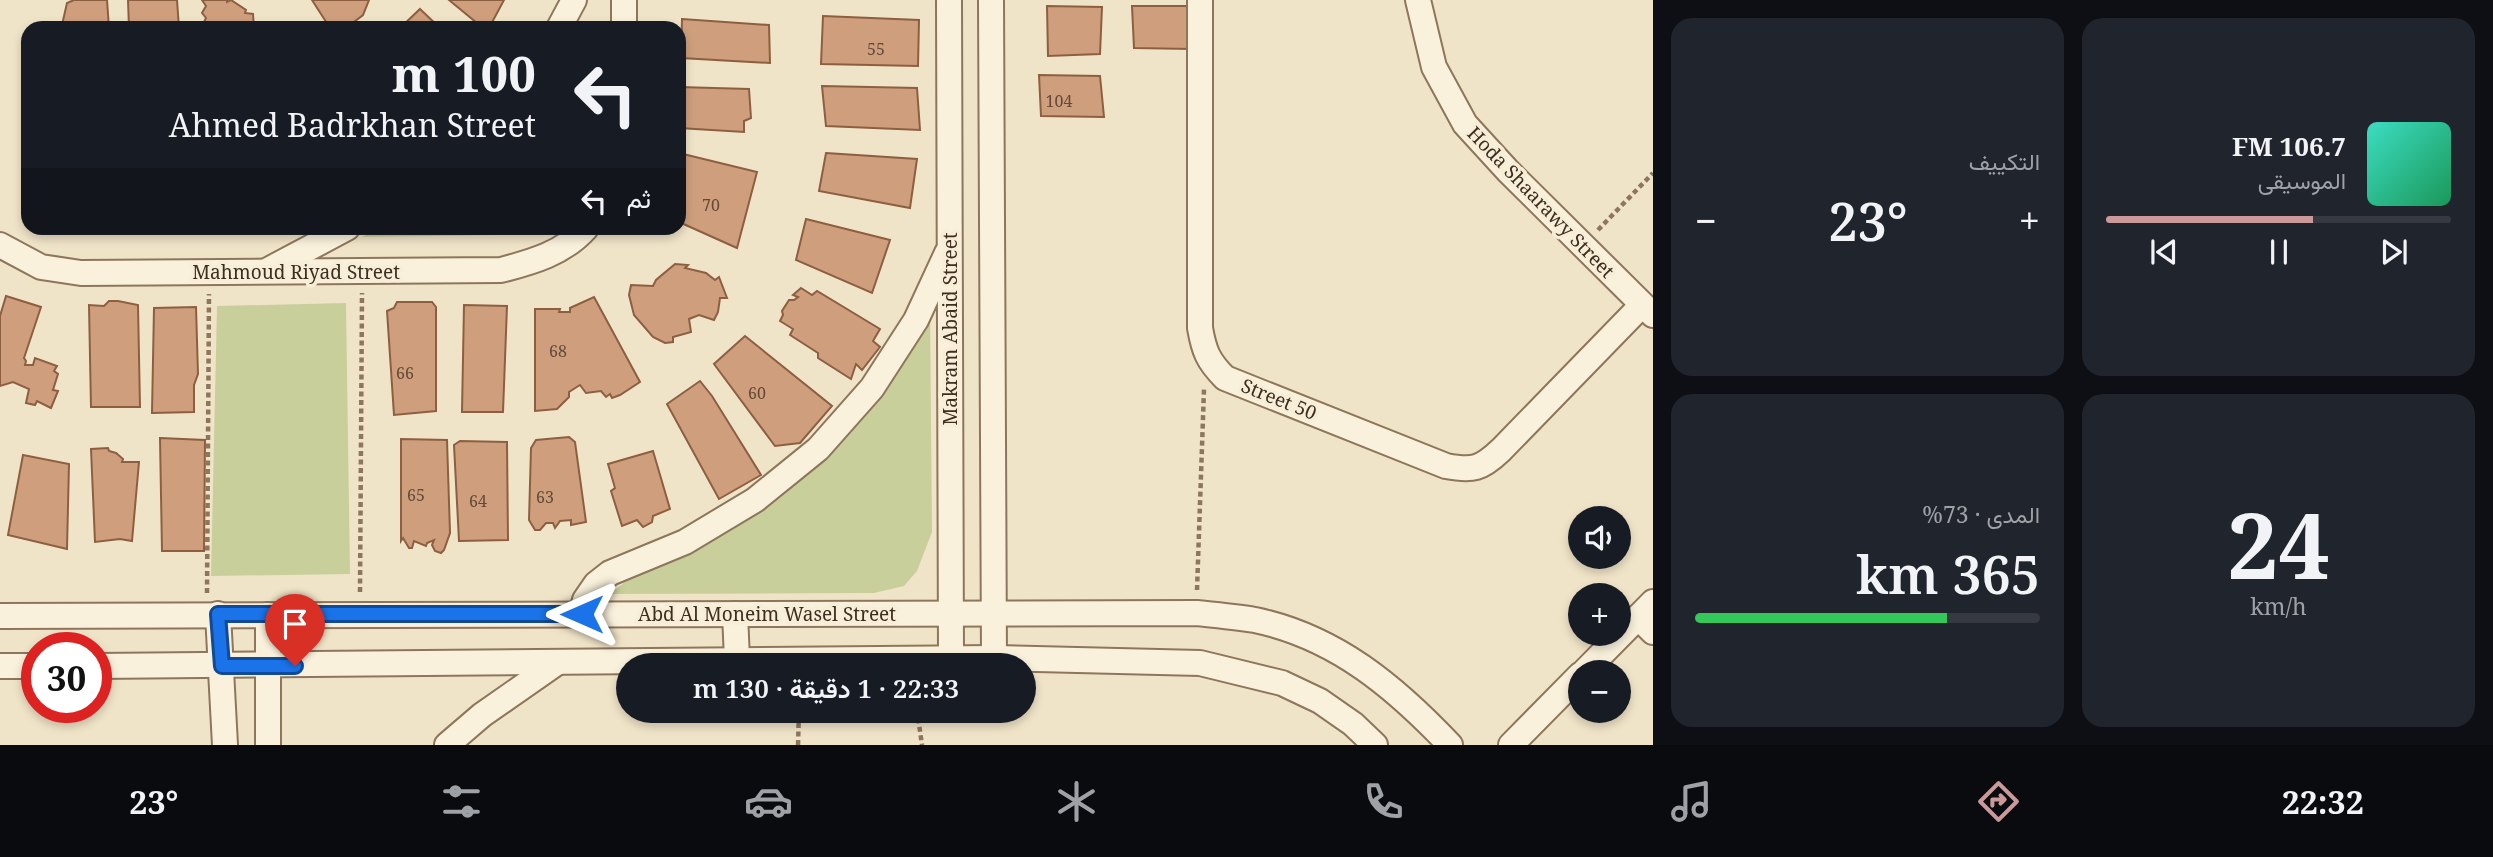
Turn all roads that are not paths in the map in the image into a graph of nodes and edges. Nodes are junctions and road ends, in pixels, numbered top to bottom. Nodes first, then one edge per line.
1 (573, 0) edge
2 (624, 0) edge
3 (948, 0) edge
4 (990, 0) edge
5 (1199, 0) edge
6 (1418, 0) edge
7 (562, 21) edge
8 (624, 21) edge
9 (334, 235) edge
10 (579, 235) edge
11 (0, 245) edge
12 (950, 246) junction
13 (265, 272) junction
14 (1648, 310) edge
15 (212, 614) junction
16 (582, 614) junction
17 (735, 614) junction
18 (952, 614) junction
19 (995, 614) junction
20 (268, 615) junction
21 (0, 616) edge
22 (1648, 617) edge
23 (737, 653) edge
24 (951, 653) edge
25 (994, 653) edge
26 (1036, 659) edge
27 (1598, 660) edge
28 (616, 661) edge
29 (558, 662) junction
30 (0, 666) edge
31 (21, 666) edge
32 (112, 666) edge
33 (222, 666) junction
34 (268, 666) junction
35 (1568, 688) edge
36 (225, 745) edge
37 (268, 745) edge
38 (447, 745) edge
39 (1375, 745) edge
40 (1450, 745) edge
41 (1511, 745) edge

1 - 7 street
2 - 8 street
3 - 12 street, Makram Abaid Street
4 - 19 street
5 - 14 street, Street 50
6 - 14 street, Hoda Shaarawy Street
9 - 13 street
10 - 13 street, Mahmoud Riyad Street
11 - 13 street, Mahmoud Riyad Street
12 - 16 street
12 - 18 street, Makram Abaid Street
15 - 20 street, Abd Al Moneim Wasel Street
15 - 21 street, Abd Al Moneim Wasel Street
15 - 33 street
16 - 17 street, Abd Al Moneim Wasel Street
16 - 20 street, Abd Al Moneim Wasel Street
17 - 18 street, Abd Al Moneim Wasel Street
17 - 23 street
18 - 19 street, Abd Al Moneim Wasel Street
18 - 24 street, Makram Abaid Street
19 - 25 street
19 - 40 street, Abd Al Moneim Wasel Street
20 - 34 street
22 - 27 street
26 - 39 street
28 - 29 street
29 - 34 street
29 - 38 street
30 - 31 street
32 - 33 street
33 - 34 street
33 - 36 street
34 - 37 street
35 - 41 street

